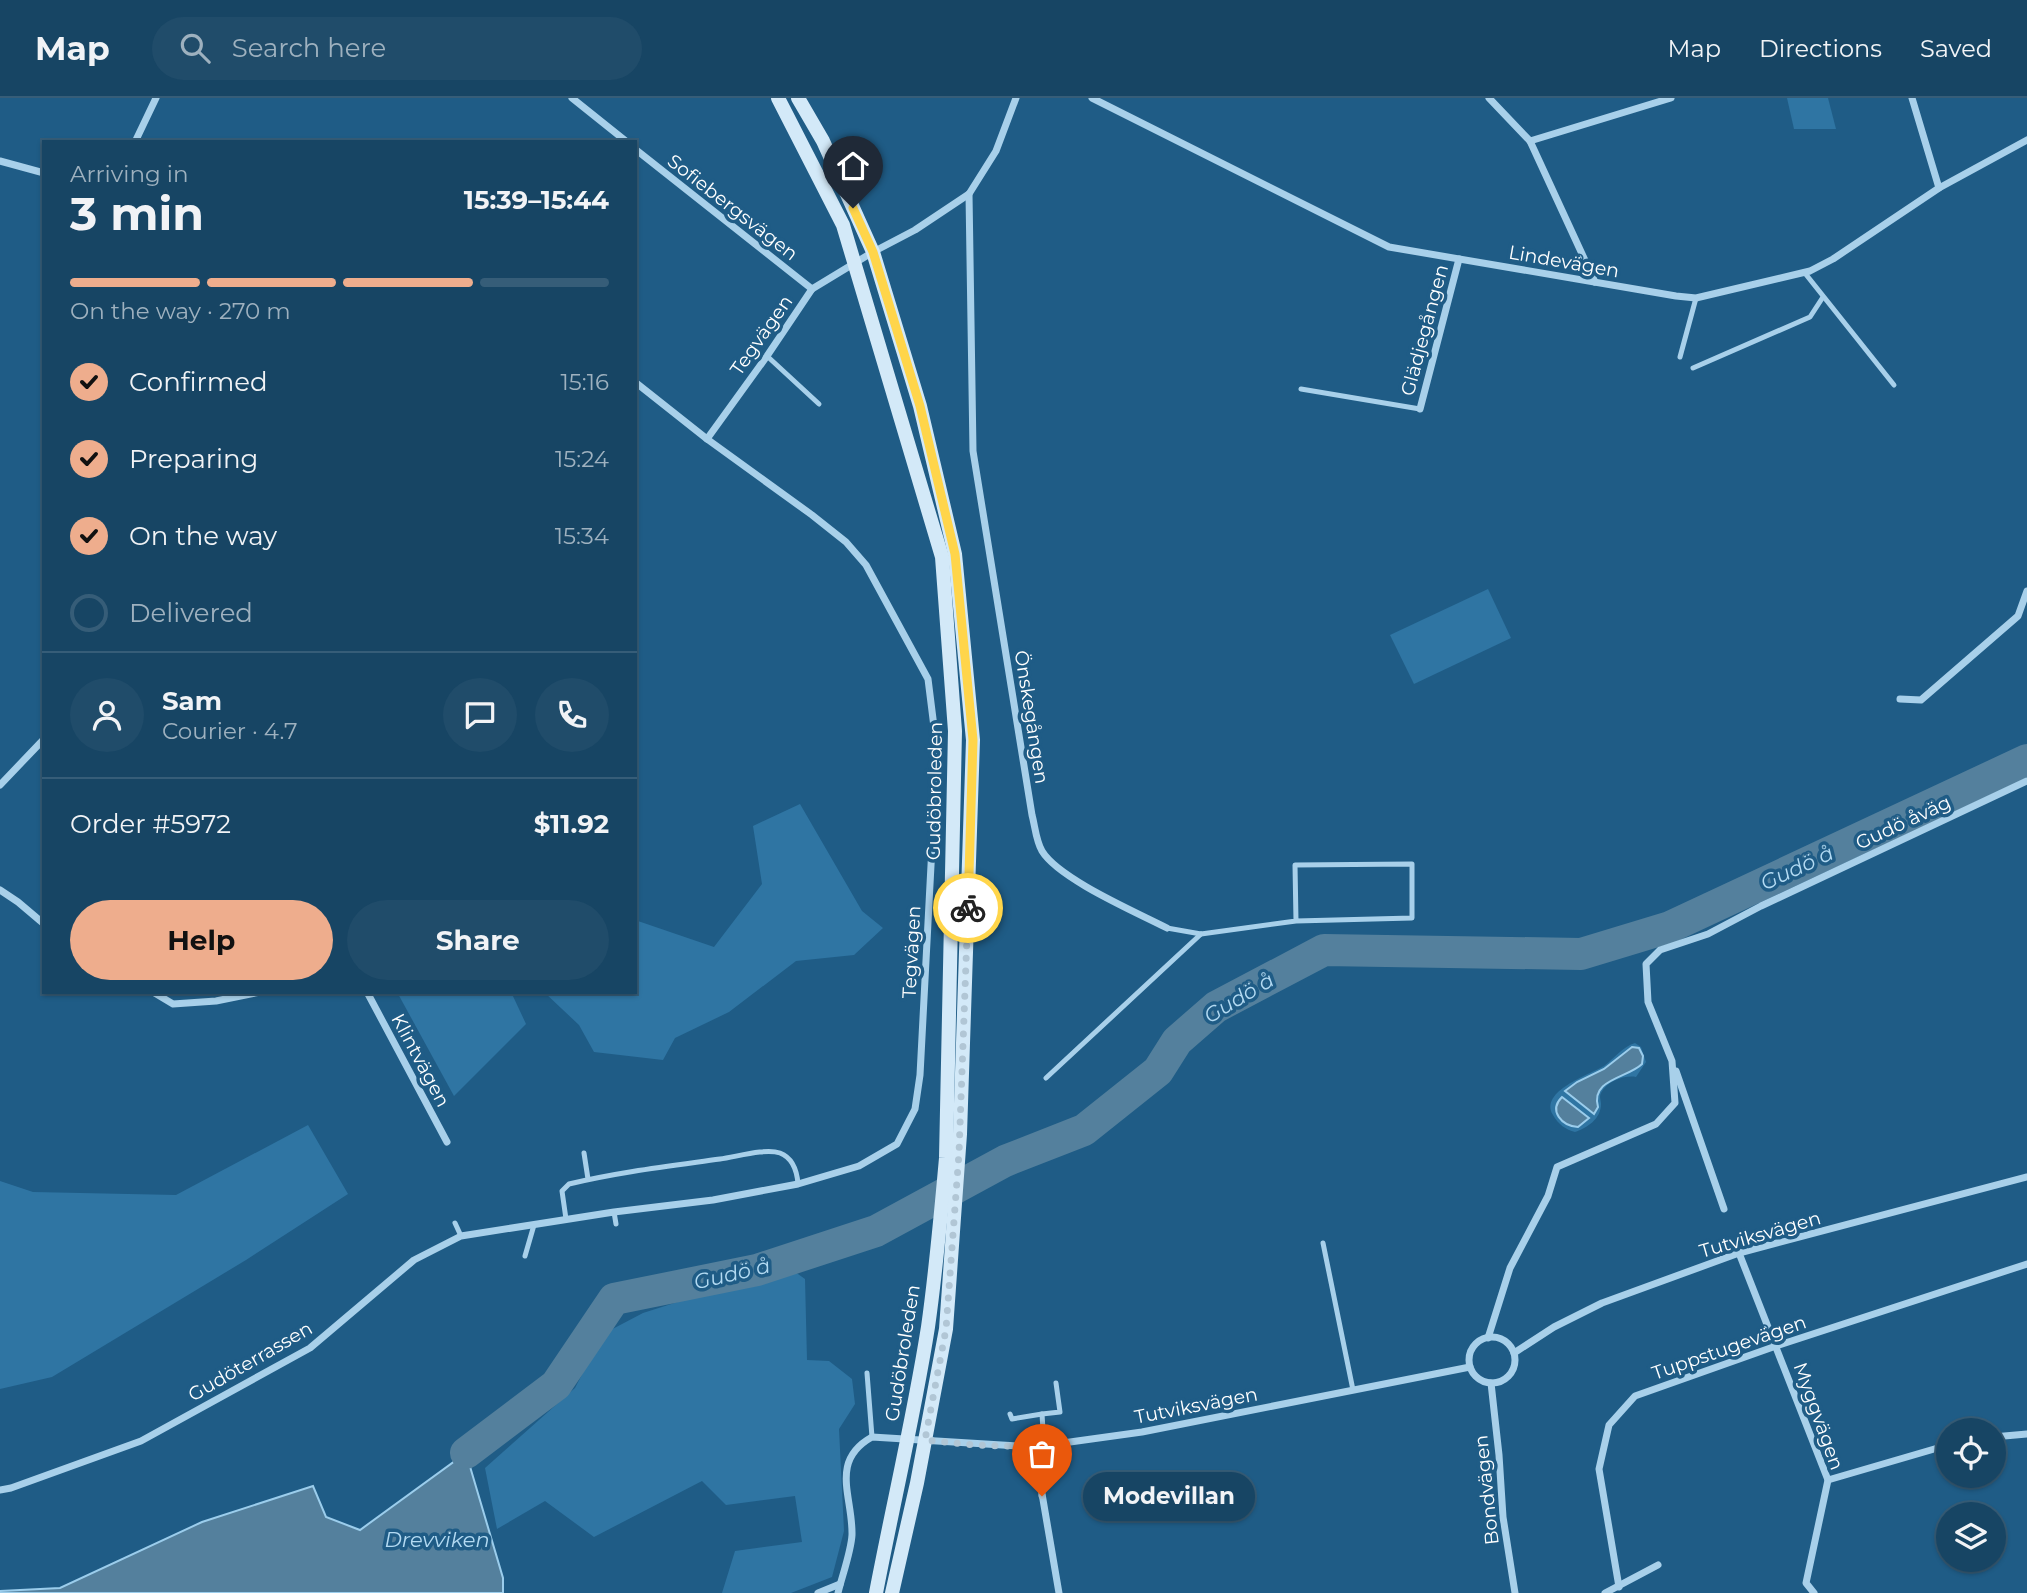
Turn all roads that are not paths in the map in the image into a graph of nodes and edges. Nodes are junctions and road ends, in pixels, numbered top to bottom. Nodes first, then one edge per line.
1 (156, 98) edge
2 (572, 98) edge
3 (778, 98) edge
4 (799, 98) edge
5 (1016, 98) edge
6 (1092, 98) edge
7 (1489, 98) edge
8 (1671, 98) edge
9 (1912, 98) edge
10 (136, 140) edge
11 (624, 140) edge
12 (2027, 140) edge
13 (1530, 141) junction
14 (637, 151) edge
15 (0, 161) edge
16 (42, 172) edge
17 (1939, 188) junction
18 (969, 194) junction
19 (873, 252) junction
20 (1459, 259) junction
21 (855, 264) junction
22 (1804, 272) junction
23 (1595, 282) junction
24 (812, 289) junction
25 (1823, 297) junction
26 (1696, 298) junction
27 (767, 356) junction
28 (1680, 357) dead end
29 (1693, 368) dead end
30 (637, 384) edge
31 (1894, 386) dead end
32 (1301, 389) dead end
33 (819, 404) dead end
34 (1420, 409) joint
35 (707, 439) junction
36 (2027, 591) edge
37 (1900, 699) dead end
38 (42, 741) edge
39 (2027, 781) edge
40 (0, 785) edge
41 (0, 890) edge
42 (1296, 921) junction
43 (42, 923) edge
44 (1167, 928) joint
45 (1201, 934) junction
46 (156, 994) edge
47 (250, 994) edge
48 (368, 994) edge
49 (1672, 1061) junction
50 (1046, 1078) dead end
51 (447, 1142) dead end
52 (584, 1153) dead end
53 (952, 1155) junction
54 (2027, 1177) edge
55 (588, 1179) junction
56 (798, 1184) junction
57 (1724, 1209) dead end
58 (948, 1210) junction
59 (614, 1212) junction
60 (566, 1219) junction
61 (455, 1223) dead end
62 (616, 1224) dead end
63 (534, 1226) junction
64 (498, 1229) joint
65 (461, 1236) junction
66 (1324, 1242) dead end
67 (1740, 1253) junction
68 (526, 1256) dead end
69 (2027, 1264) edge
70 (1488, 1338) junction
71 (1776, 1346) junction
72 (1514, 1353) junction
73 (1470, 1367) junction
74 (867, 1373) dead end
75 (1056, 1382) dead end
76 (1491, 1383) junction
77 (1353, 1390) junction
78 (1010, 1414) dead end
79 (1042, 1414) junction
80 (2027, 1434) edge
81 (2006, 1436) edge
82 (872, 1437) junction
83 (907, 1439) junction
84 (925, 1440) junction
85 (1044, 1446) junction
86 (1034, 1447) junction
87 (1936, 1448) edge
88 (1828, 1480) junction
89 (0, 1490) edge
90 (1658, 1564) dead end
91 (840, 1584) junction
92 (1619, 1587) junction
93 (1515, 1592) edge
94 (818, 1593) edge
95 (838, 1593) edge
96 (876, 1593) edge
97 (892, 1593) edge
98 (1059, 1593) edge
99 (1505, 1593) edge
100 (1605, 1593) edge
101 (1814, 1593) edge

1 - 10 street
2 - 11 street
3 - 21 main road, Gudöbroleden
4 - 19 main road, Gudöbroleden
5 - 18 street
6 - 20 street, Lindevägen
7 - 13 street
8 - 13 street
9 - 17 street
12 - 17 street, Lindevägen
13 - 23 street
14 - 24 street, Sofiebergsvägen
15 - 16 street
17 - 22 street, Lindevägen
18 - 19 street, Tegvägen
18 - 44 street, Önskegången
19 - 21 street, Tegvägen
19 - 53 main road, Gudöbroleden
20 - 23 street, Lindevägen
20 - 34 street, Glädjegången
21 - 24 street, Tegvägen
21 - 53 main road, Gudöbroleden
22 - 25 lane
22 - 26 street, Lindevägen
23 - 26 street, Lindevägen
24 - 27 street, Tegvägen
25 - 29 lane
25 - 31 lane
26 - 28 lane
27 - 33 lane
27 - 35 street, Tegvägen
30 - 35 street, Tegvägen
32 - 34 lane
35 - 56 street, Tegvägen
36 - 37 street
38 - 40 street
39 - 49 street, Gudö åväg
41 - 43 street
42 - 42 lane, Önskegången
42 - 45 lane, Önskegången
44 - 45 lane, Önskegången
45 - 50 lane
46 - 47 street
48 - 51 street, Klintvägen
49 - 57 street
49 - 70 street, Gudö åväg
52 - 55 lane
53 - 58 main road, Gudöbroleden
54 - 67 street, Tutviksvägen
55 - 56 lane
55 - 60 lane
56 - 59 street, Tegvägen
58 - 83 main road, Gudöbroleden
58 - 84 main road, Gudöbroleden
59 - 60 street, Tegvägen
59 - 62 lane
60 - 63 street, Tegvägen
61 - 65 lane
63 - 64 street, Tegvägen
63 - 68 lane
64 - 65 street, Gudöterrassen
65 - 89 street, Gudöterrassen
66 - 77 lane
67 - 71 street, Myggvägen
67 - 72 street, Tutviksvägen
69 - 71 street, Tuppstugevägen
70 - 72 street
70 - 73 street
71 - 88 street, Myggvägen
71 - 92 street, Tuppstugevägen
72 - 76 street
73 - 76 street
73 - 77 street, Tutviksvägen
74 - 82 lane
75 - 79 lane
76 - 93 street, Bondvägen
77 - 85 street, Tutviksvägen
78 - 79 lane
79 - 85 lane
80 - 81 street
82 - 83 street, Tutviksvägen
82 - 91 street
83 - 84 street, Tutviksvägen
83 - 96 main road, Gudöbroleden
84 - 86 street, Tutviksvägen
84 - 97 main road, Gudöbroleden
85 - 86 street, Tutviksvägen
86 - 98 street
87 - 88 street
88 - 101 street, Myggvägen
90 - 92 street
91 - 94 street
91 - 95 street
92 - 100 street
93 - 99 street

